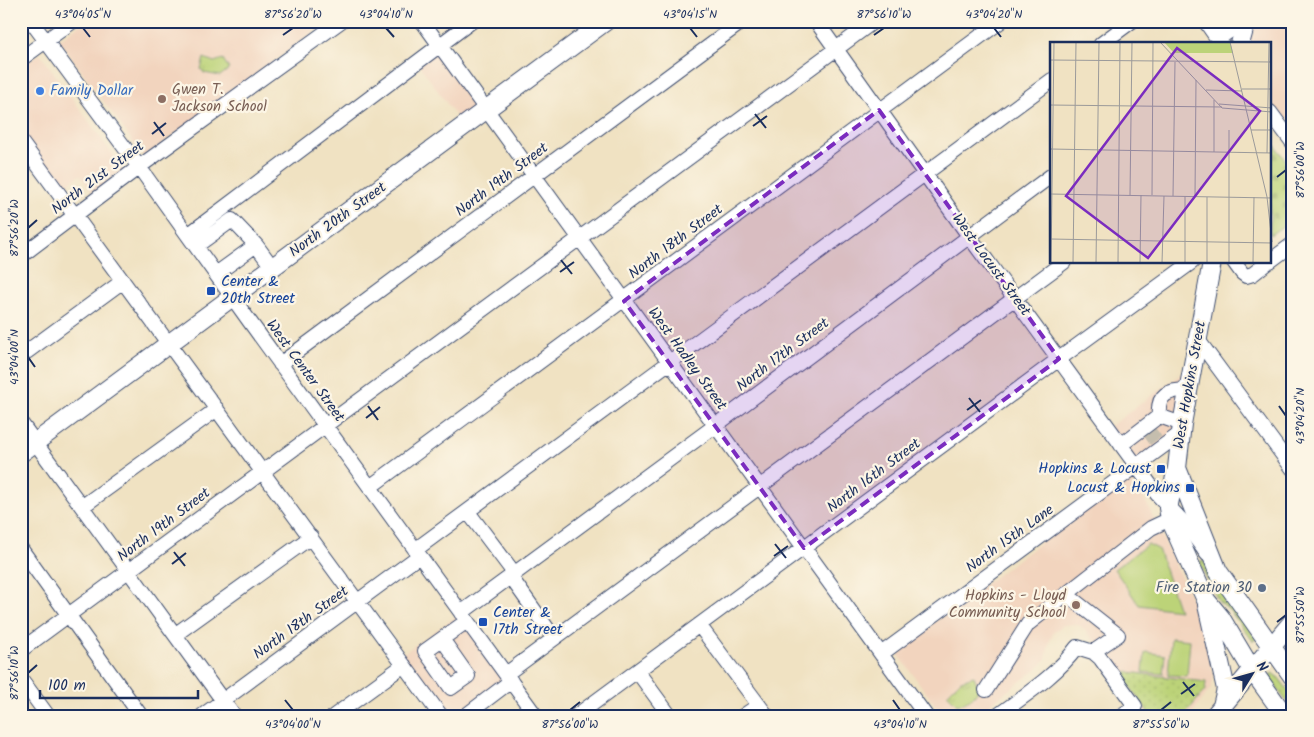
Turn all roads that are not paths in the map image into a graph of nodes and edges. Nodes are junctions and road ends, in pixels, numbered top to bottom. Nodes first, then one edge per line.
1 (31, 21) edge
2 (73, 21) edge
3 (341, 21) edge
4 (422, 21) edge
5 (472, 21) edge
6 (606, 21) edge
7 (743, 21) edge
8 (816, 21) edge
9 (874, 21) edge
10 (1000, 21) edge
11 (1132, 21) edge
12 (1205, 21) edge
13 (1244, 21) edge
14 (1249, 21) edge
15 (1256, 21) edge
16 (45, 41) junction
17 (1220, 41) edge
18 (1104, 42) edge
19 (1241, 42) edge
20 (1252, 42) edge
21 (440, 45) junction
22 (836, 49) junction
23 (21, 59) edge
24 (1050, 81) edge
25 (487, 110) junction
26 (879, 110) junction
27 (1272, 115) edge
28 (1293, 143) edge
29 (24, 151) edge
30 (140, 167) junction
31 (925, 174) junction
32 (535, 176) junction
33 (1050, 176) edge
34 (75, 215) junction
35 (188, 234) junction
36 (969, 236) junction
37 (579, 238) junction
38 (1293, 244) edge
39 (256, 245) junction
40 (196, 246) junction
41 (21, 256) edge
42 (1272, 260) edge
43 (1061, 264) edge
44 (1189, 264) edge
45 (1212, 264) edge
46 (1236, 264) edge
47 (1266, 264) edge
48 (273, 268) junction
49 (216, 274) junction
50 (123, 281) junction
51 (232, 298) junction
52 (1015, 299) junction
53 (624, 300) junction
54 (1198, 340) junction
55 (170, 344) junction
56 (21, 356) edge
57 (1059, 359) junction
58 (280, 364) junction
59 (670, 364) junction
60 (1188, 390) junction
61 (216, 409) junction
62 (1161, 420) junction
63 (21, 423) edge
64 (325, 425) junction
65 (715, 425) junction
66 (1182, 428) junction
67 (36, 443) junction
68 (1121, 445) junction
69 (21, 453) edge
70 (1137, 466) junction
71 (1177, 468) junction
72 (1293, 469) edge
73 (263, 472) junction
74 (759, 486) junction
75 (370, 487) junction
76 (83, 506) junction
77 (468, 512) junction
78 (1169, 513) junction
79 (311, 537) junction
80 (804, 548) junction
81 (21, 549) edge
82 (417, 553) junction
83 (1218, 571) junction
84 (129, 572) junction
85 (512, 575) junction
86 (1066, 594) junction
87 (1206, 600) junction
88 (357, 602) junction
89 (69, 614) junction
90 (464, 617) junction
91 (699, 625) junction
92 (1291, 628) edge
93 (176, 634) junction
94 (554, 638) junction
95 (442, 639) dead end
96 (1271, 647) junction
97 (21, 650) edge
98 (1093, 652) junction
99 (881, 654) junction
100 (404, 665) junction
101 (1252, 670) junction
102 (637, 671) junction
103 (1291, 671) edge
104 (508, 678) junction
105 (21, 679) edge
106 (986, 690) dead end
107 (223, 701) junction
108 (763, 710) edge
109 (1218, 711) edge
110 (48, 716) edge
111 (142, 716) edge
112 (202, 716) edge
113 (234, 716) edge
114 (334, 716) edge
115 (441, 716) edge
116 (465, 716) edge
117 (536, 716) edge
118 (576, 716) edge
119 (670, 716) edge
120 (743, 716) edge
121 (926, 716) edge
122 (997, 716) edge
123 (1121, 716) edge
124 (1285, 716) edge

1 - 16 street, West Center Street
2 - 16 street
3 - 30 street, North 21st Street
4 - 21 street, West Hadley Street
5 - 21 street
6 - 25 main road, North 20th Street
7 - 32 street, North 19th Street
8 - 22 street, West Locust Street
9 - 22 street, North 19th Street
10 - 26 street, North 18th Street
11 - 18 street
12 - 17 street
13 - 17 street
14 - 19 main road
15 - 20 main road
16 - 23 street
16 - 30 street, West Center Street
21 - 25 street, West Hadley Street
21 - 35 street
22 - 26 street, West Locust Street
22 - 37 street, North 19th Street
24 - 31 street, North 18th Street
25 - 32 street, West Hadley Street
25 - 48 main road, North 20th Street
26 - 31 street, West Locust Street
26 - 53 street, North 18th Street
27 - 28 street
29 - 34 street
30 - 34 street, North 21st Street
30 - 35 street, West Center Street
31 - 36 street, West Locust Street
31 - 59 street, North 18th Street
32 - 37 street, West Hadley Street
32 - 58 street, North 19th Street
33 - 36 street, North 17th Street
34 - 41 street, North 21st Street
34 - 50 street
35 - 40 street, West Center Street
36 - 52 street, West Locust Street
36 - 65 street, North 17th Street
37 - 53 street, West Hadley Street
37 - 64 street, North 19th Street
38 - 42 street
39 - 40 street
39 - 48 street
39 - 49 street
40 - 49 street, West Center Street
43 - 52 street
44 - 57 street, North 16th Street
45 - 54 main road, West Hopkins Street
46 - 47 street
48 - 51 main road, North 20th Street
49 - 51 street, West Center Street
50 - 55 street
50 - 56 street
51 - 55 main road, North 20th Street
51 - 58 street, West Center Street
52 - 57 street, West Locust Street
52 - 74 street
53 - 59 street, West Hadley Street
53 - 75 street, North 18th Street
54 - 60 main road, West Hopkins Street
54 - 72 street
55 - 61 street
55 - 67 main road, North 20th Street
57 - 68 street, West Locust Street
57 - 80 street, North 16th Street
58 - 64 street, West Center Street
59 - 65 street, West Hadley Street
59 - 77 street, North 18th Street
60 - 62 street
60 - 66 main road, West Hopkins Street
61 - 73 street
61 - 76 street
62 - 66 street
62 - 68 street
63 - 67 street
64 - 73 street, North 19th Street
64 - 75 street, West Center Street
65 - 74 street, West Hadley Street
65 - 85 street, North 17th Street
66 - 70 street, North 15th Lane
66 - 71 main road, West Hopkins Street
67 - 69 main road, North 20th Street
67 - 76 street
68 - 70 street, West Locust Street
70 - 78 street, West Locust Street
70 - 99 street, North 15th Lane
71 - 78 main road, West Hopkins Street
71 - 83 main road
73 - 79 street
73 - 84 street, North 19th Street
74 - 80 street, West Hadley Street
74 - 94 street
75 - 82 street, West Center Street
76 - 84 street
77 - 82 street, North 18th Street
77 - 85 street
78 - 83 street, West Locust Street
78 - 86 street
78 - 87 main road, West Locust Street
79 - 88 street
79 - 93 street
80 - 91 street, North 16th Street
80 - 99 street, West Hadley Street
81 - 89 street
82 - 88 street, North 18th Street
82 - 90 street, West Center Street
83 - 96 main road, West Locust Street
84 - 89 street, North 19th Street
84 - 93 street
85 - 90 street, North 17th Street
85 - 94 street
86 - 98 street
86 - 106 street
87 - 101 main road, West Locust Street
87 - 109 main road
88 - 100 street
88 - 107 street, North 18th Street
89 - 97 street, North 19th Street
89 - 111 street
90 - 95 street, North 17th Street
90 - 104 street, West Center Street
91 - 102 street, North 16th Street
91 - 108 street
92 - 96 main road
93 - 107 street
94 - 104 street
96 - 101 main road
96 - 103 main road, West Locust Street
98 - 122 street
98 - 123 street
99 - 121 street, West Hadley Street
100 - 114 street
100 - 115 street
101 - 109 main road
101 - 124 main road, West Locust Street
102 - 118 street, North 16th Street
102 - 119 street
104 - 116 street
104 - 117 street, West Center Street
105 - 110 street
107 - 112 street, North 18th Street
107 - 113 street
108 - 120 street

